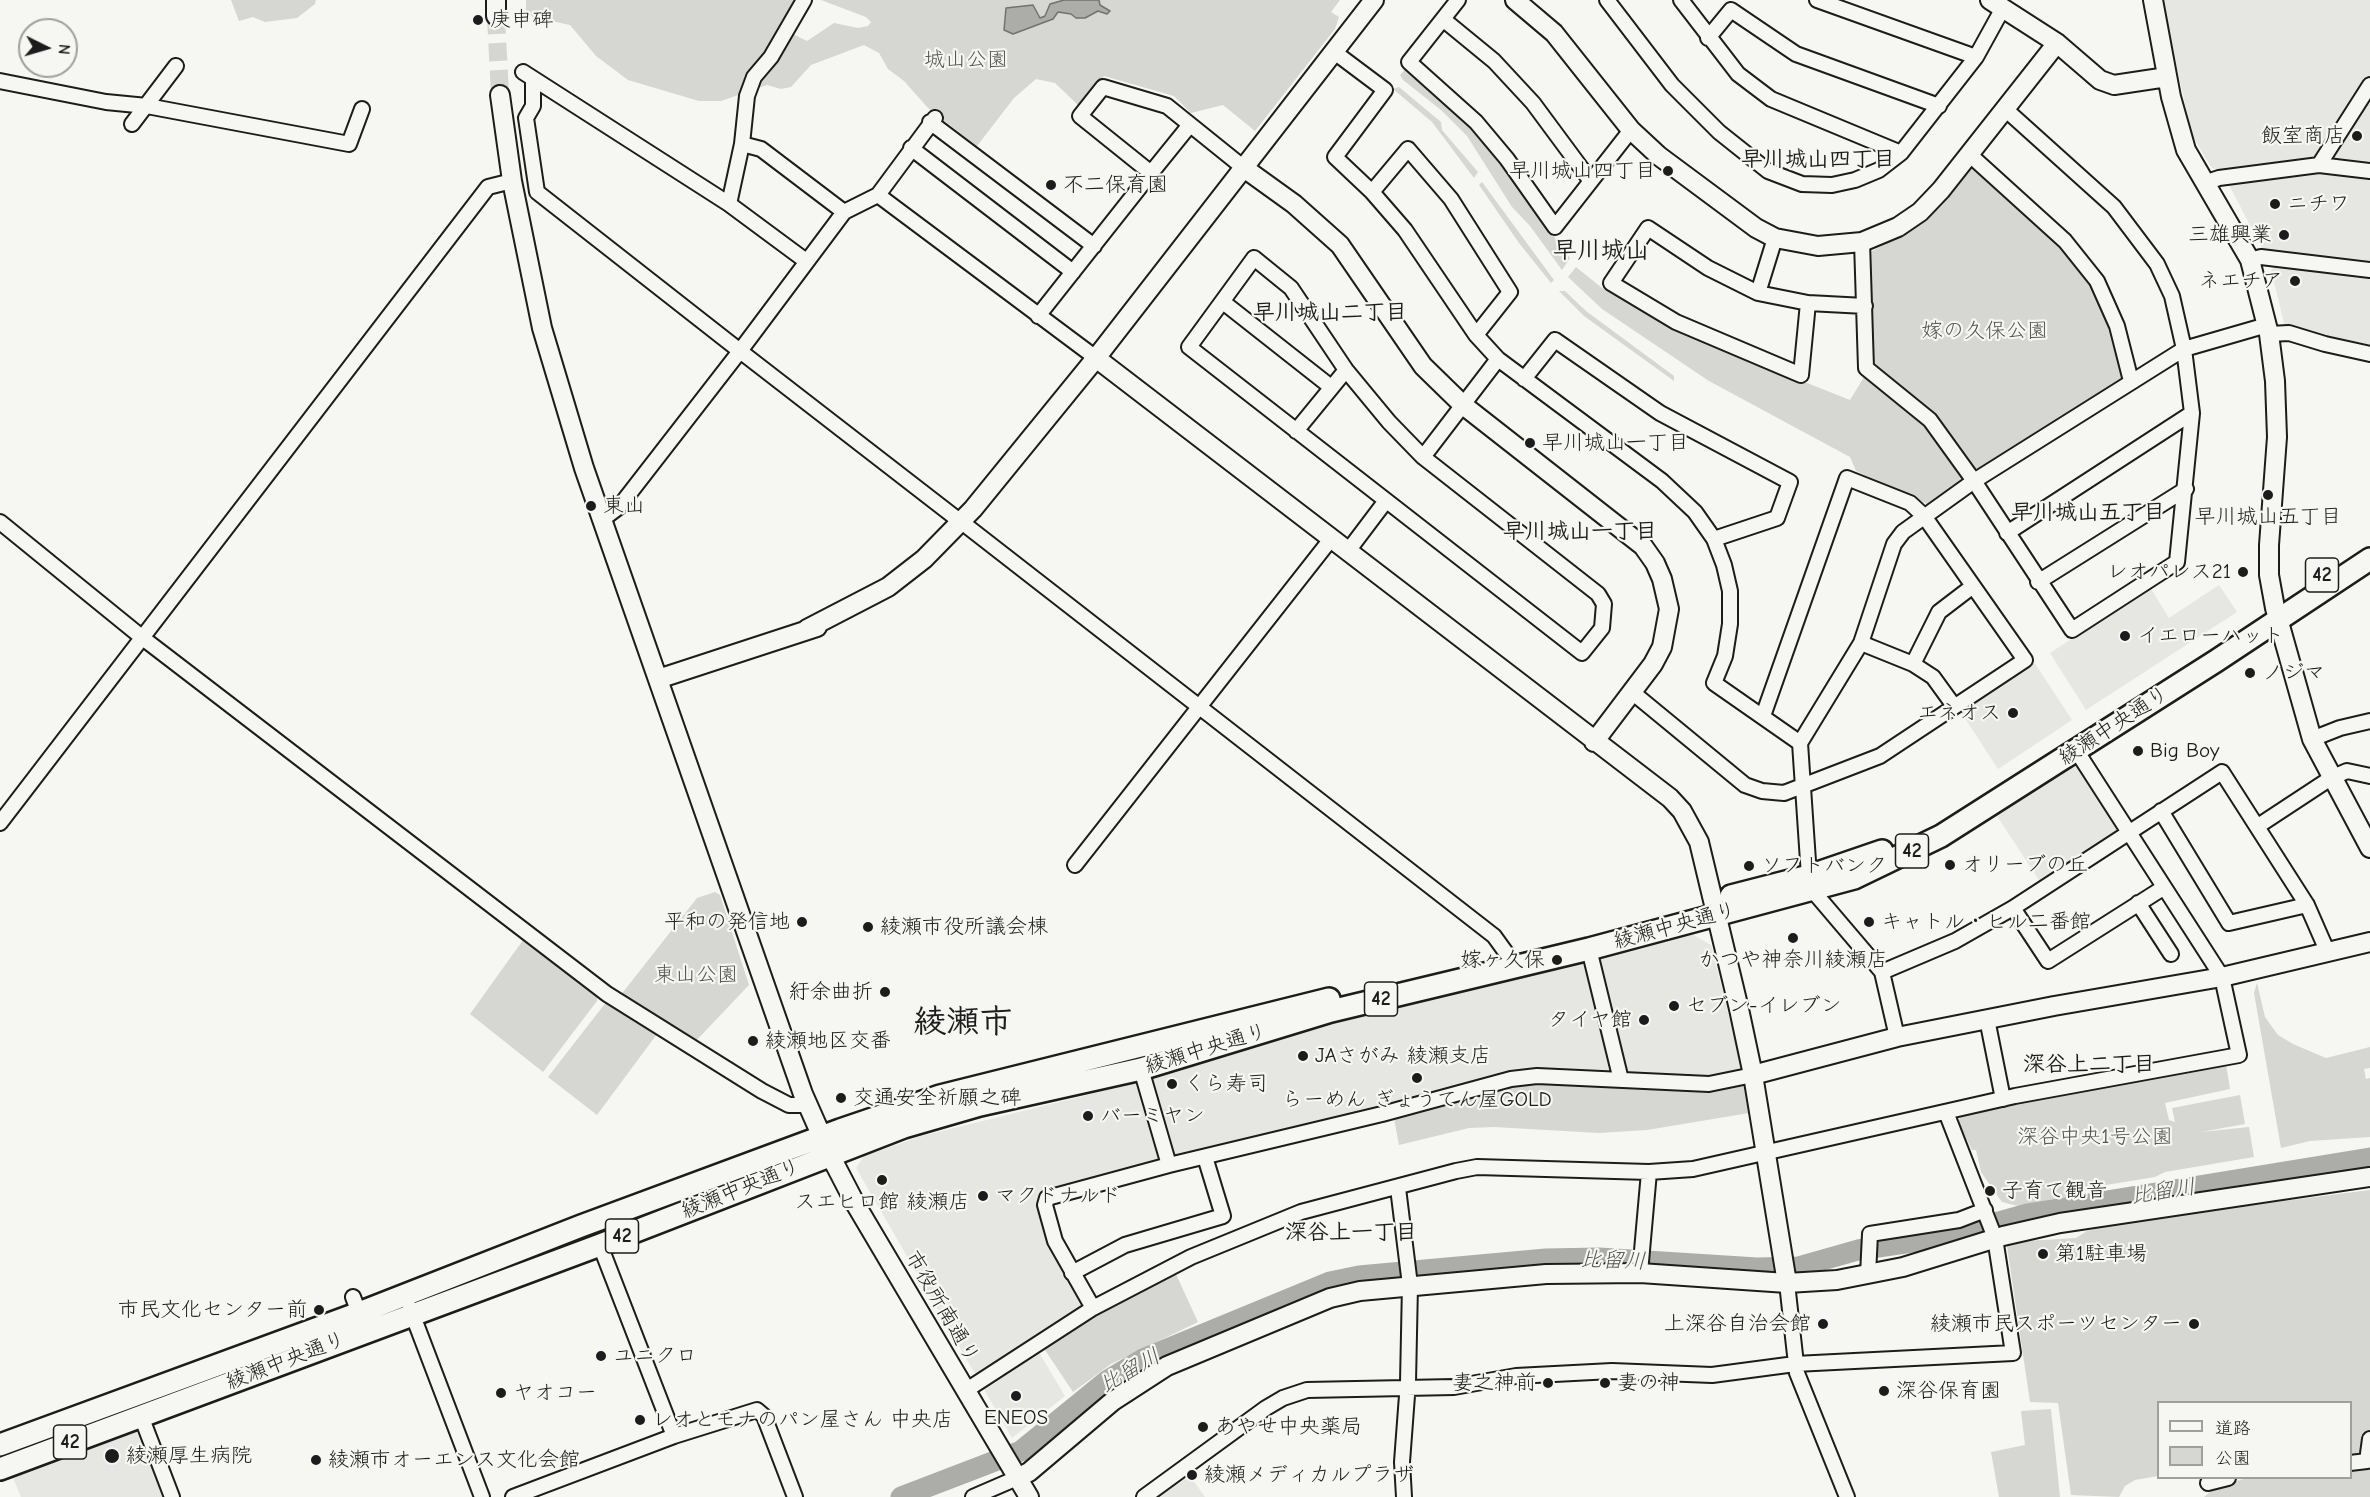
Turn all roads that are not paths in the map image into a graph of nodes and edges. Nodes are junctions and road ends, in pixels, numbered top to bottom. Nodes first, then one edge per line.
1 (804, 0) edge
2 (1374, 0) edge
3 (1458, 0) edge
4 (1515, 0) edge
5 (1607, 0) edge
6 (1681, 0) edge
7 (1817, 0) edge
8 (2153, 0) edge
9 (1996, 4) edge
10 (1444, 20) junction
11 (1708, 38) junction
12 (2057, 43) junction
13 (1333, 51) junction
14 (1976, 57) junction
15 (176, 66) dead end
16 (2167, 77) junction
17 (0, 81) edge
18 (2370, 85) edge
19 (500, 95) tunnel mouth
20 (147, 106) junction
21 (1940, 106) junction
22 (2004, 108) junction
23 (363, 109) dead end
24 (132, 124) dead end
25 (1189, 126) junction
26 (1631, 130) junction
27 (742, 144) junction
28 (911, 148) junction
29 (1901, 153) junction
30 (1969, 154) junction
31 (2319, 165) junction
32 (1244, 168) junction
33 (2370, 171) edge
34 (1151, 173) junction
35 (1590, 180) junction
36 (512, 181) junction
37 (2207, 182) junction
38 (1372, 192) junction
39 (878, 195) junction
40 (729, 204) junction
41 (844, 212) junction
42 (1775, 238) junction
43 (1862, 242) junction
44 (1094, 246) junction
45 (2250, 260) junction
46 (806, 261) junction
47 (2370, 270) edge
48 (1073, 272) junction
49 (1758, 293) junction
50 (1223, 302) junction
51 (1808, 303) junction
52 (1865, 306) junction
53 (1038, 316) junction
54 (2268, 329) junction
55 (1476, 335) junction
56 (2184, 349) junction
57 (740, 351) junction
58 (2370, 354) edge
59 (1096, 358) junction
60 (1498, 359) junction
61 (1346, 370) junction
62 (1524, 379) junction
63 (2131, 381) junction
64 (1331, 387) junction
65 (1463, 405) junction
66 (2192, 412) junction
67 (1296, 431) junction
68 (1423, 457) junction
69 (1974, 482) junction
70 (2186, 489) junction
71 (1385, 502) junction
72 (1924, 516) junction
73 (603, 519) junction
74 (0, 522) edge
75 (964, 524) junction
76 (2007, 532) junction
77 (1331, 538) junction
78 (1714, 539) junction
79 (2370, 543) edge
80 (1348, 551) junction
81 (2370, 559) edge
82 (2038, 582) junction
83 (1973, 586) junction
84 (2276, 614) junction
85 (144, 639) junction
86 (1861, 643) junction
87 (1913, 664) junction
88 (658, 679) junction
89 (1632, 692) junction
90 (1198, 706) junction
91 (1954, 706) junction
92 (1763, 716) junction
93 (2370, 721) edge
94 (2087, 737) junction
95 (2312, 739) junction
96 (1594, 742) junction
97 (1800, 743) junction
98 (2370, 776) edge
99 (2331, 778) junction
100 (1802, 787) junction
101 (2158, 813) junction
102 (0, 823) edge
103 (2258, 826) junction
104 (2131, 831) junction
105 (2370, 848) edge
106 (1075, 865) dead end
107 (1811, 883) junction
108 (2163, 888) junction
109 (2138, 903) junction
110 (2307, 905) junction
111 (1715, 908) junction
112 (2013, 908) junction
113 (2370, 942) edge
114 (1589, 949) junction
115 (2328, 953) junction
116 (1507, 954) junction
117 (2171, 954) dead end
118 (1882, 972) junction
119 (2222, 977) junction
120 (1987, 1019) junction
121 (1897, 1037) junction
122 (1141, 1069) junction
123 (1754, 1075) junction
124 (1621, 1080) junction
125 (2003, 1099) junction
126 (805, 1100) junction
127 (1946, 1112) junction
128 (826, 1146) junction
129 (1766, 1154) junction
130 (1205, 1157) junction
131 (1169, 1165) junction
132 (1649, 1172) junction
133 (2370, 1177) edge
134 (1398, 1188) junction
135 (1990, 1223) junction
136 (600, 1245) junction
137 (1640, 1269) junction
138 (1785, 1272) junction
139 (1072, 1273) junction
140 (1868, 1275) junction
141 (1409, 1281) junction
142 (409, 1304) junction
143 (1094, 1308) junction
144 (1795, 1364) junction
145 (1408, 1388) junction
146 (965, 1391) junction
147 (141, 1416) junction
148 (674, 1436) junction
149 (2370, 1439) edge
150 (0, 1445) edge
151 (2352, 1463) edge
152 (1009, 1465) junction
153 (0, 1469) edge
154 (2224, 1479) edge
155 (2208, 1483) dead end
156 (172, 1497) edge
157 (482, 1497) edge
158 (513, 1497) edge
159 (795, 1497) edge
160 (973, 1497) edge
161 (1029, 1497) edge
162 (1144, 1497) edge
163 (1404, 1497) edge
164 (1847, 1497) edge

1 - 27 street
2 - 13 street
3 - 10 street
4 - 26 street
5 - 29 street
6 - 11 street
7 - 14 street
8 - 16 street
9 - 12 street
9 - 14 street
10 - 35 street
10 - 35 street
11 - 21 street
11 - 29 street
12 - 16 street
12 - 22 street
13 - 32 street
13 - 38 street
14 - 21 street
15 - 20 street
16 - 37 street
17 - 20 street
18 - 31 street
19 - 36 street, 市役所南通り
20 - 23 street
20 - 24 street
21 - 29 street
22 - 30 street
22 - 56 street
25 - 32 street
25 - 34 street
25 - 34 street
26 - 35 street
26 - 42 street
27 - 40 street
27 - 41 street
28 - 39 street
28 - 44 street
28 - 48 street
30 - 43 street
30 - 63 street
31 - 33 street
31 - 37 street
32 - 59 street
32 - 65 street
34 - 44 street
36 - 73 street, 市役所南通り
36 - 85 street
37 - 45 street
38 - 55 street
38 - 55 street
39 - 41 street
39 - 53 street
40 - 46 street
40 - 57 street
41 - 46 street
42 - 43 street
42 - 49 street
43 - 52 street
44 - 48 street
45 - 47 street
45 - 54 street
46 - 57 street
48 - 53 street
49 - 51 street
49 - 51 street
50 - 61 street
50 - 64 street
50 - 67 street
51 - 52 street
52 - 69 street
53 - 59 street
54 - 56 street
54 - 58 street
54 - 84 street
55 - 60 street
56 - 63 street
56 - 66 street
57 - 73 street
57 - 75 street
59 - 75 street
59 - 77 street
60 - 62 street
60 - 65 street
61 - 64 street
61 - 68 street
62 - 78 street
62 - 78 street
63 - 69 street
64 - 67 street
65 - 68 street
65 - 89 street
66 - 70 street
66 - 76 street
67 - 71 street
68 - 71 street
69 - 72 street
69 - 76 street
70 - 82 street
70 - 82 street
71 - 80 street
72 - 83 street
72 - 86 street
72 - 92 street
73 - 88 street, 市役所南通り
74 - 85 street
75 - 88 street
75 - 90 street
76 - 82 street
77 - 80 street
77 - 90 street
78 - 92 street
79 - 84 main road, 綾瀬中央通り / 42
80 - 96 street
81 - 84 main road, 綾瀬中央通り / 42
83 - 87 street
83 - 91 street
84 - 94 main road, 綾瀬中央通り / 42
84 - 95 street
85 - 102 street
85 - 126 street
86 - 87 street
86 - 97 street
87 - 91 street
88 - 126 street, 市役所南通り
89 - 96 street
89 - 100 street
90 - 106 street
90 - 116 street
91 - 100 street
92 - 97 street
93 - 95 street
94 - 104 street
94 - 107 main road, 綾瀬中央通り / 42
95 - 99 street
96 - 111 street
97 - 100 street
98 - 99 street
99 - 103 street
99 - 105 street
100 - 107 street
101 - 103 street
101 - 104 street
101 - 110 street
103 - 110 street
104 - 108 street
104 - 112 street
107 - 111 main road, 綾瀬中央通り / 42
107 - 118 street
108 - 109 street
108 - 119 street
109 - 112 street
109 - 117 street
110 - 115 street
111 - 114 main road, 綾瀬中央通り / 42
111 - 116 main road, 綾瀬中央通り / 42
111 - 123 street
112 - 118 street
113 - 115 street
114 - 122 main road, 綾瀬中央通り / 42
114 - 124 street
115 - 119 street
116 - 128 main road, 綾瀬中央通り / 42
118 - 121 street
119 - 120 street
119 - 125 street
120 - 121 street
120 - 125 street
121 - 123 street
122 - 128 main road, 綾瀬中央通り / 42
122 - 131 street
123 - 124 street
123 - 129 street
124 - 130 street
125 - 127 street
126 - 128 street, 市役所南通り
127 - 129 street
127 - 135 street
128 - 136 main road, 綾瀬中央通り / 42
128 - 142 main road, 綾瀬中央通り / 42
128 - 146 street, 市役所南通り
129 - 132 street
129 - 138 street
130 - 131 street
130 - 139 street
131 - 139 street
132 - 134 street
132 - 137 street
133 - 135 street
134 - 141 street
134 - 143 street
135 - 140 street
135 - 140 street
135 - 144 street
136 - 142 main road, 綾瀬中央通り / 42
136 - 148 street
137 - 138 street
137 - 141 street
138 - 140 street
138 - 144 street
139 - 143 street
141 - 145 street
141 - 152 street
142 - 147 main road, 綾瀬中央通り / 42
142 - 150 main road, 綾瀬中央通り / 42
142 - 157 street
143 - 146 street
144 - 145 street
144 - 164 street
145 - 162 street
145 - 163 street
146 - 152 street, 市役所南通り
147 - 153 main road, 綾瀬中央通り / 42
147 - 156 street
148 - 158 street
148 - 159 street
149 - 151 street
152 - 160 street
152 - 161 street, 市役所南通り
154 - 155 street

